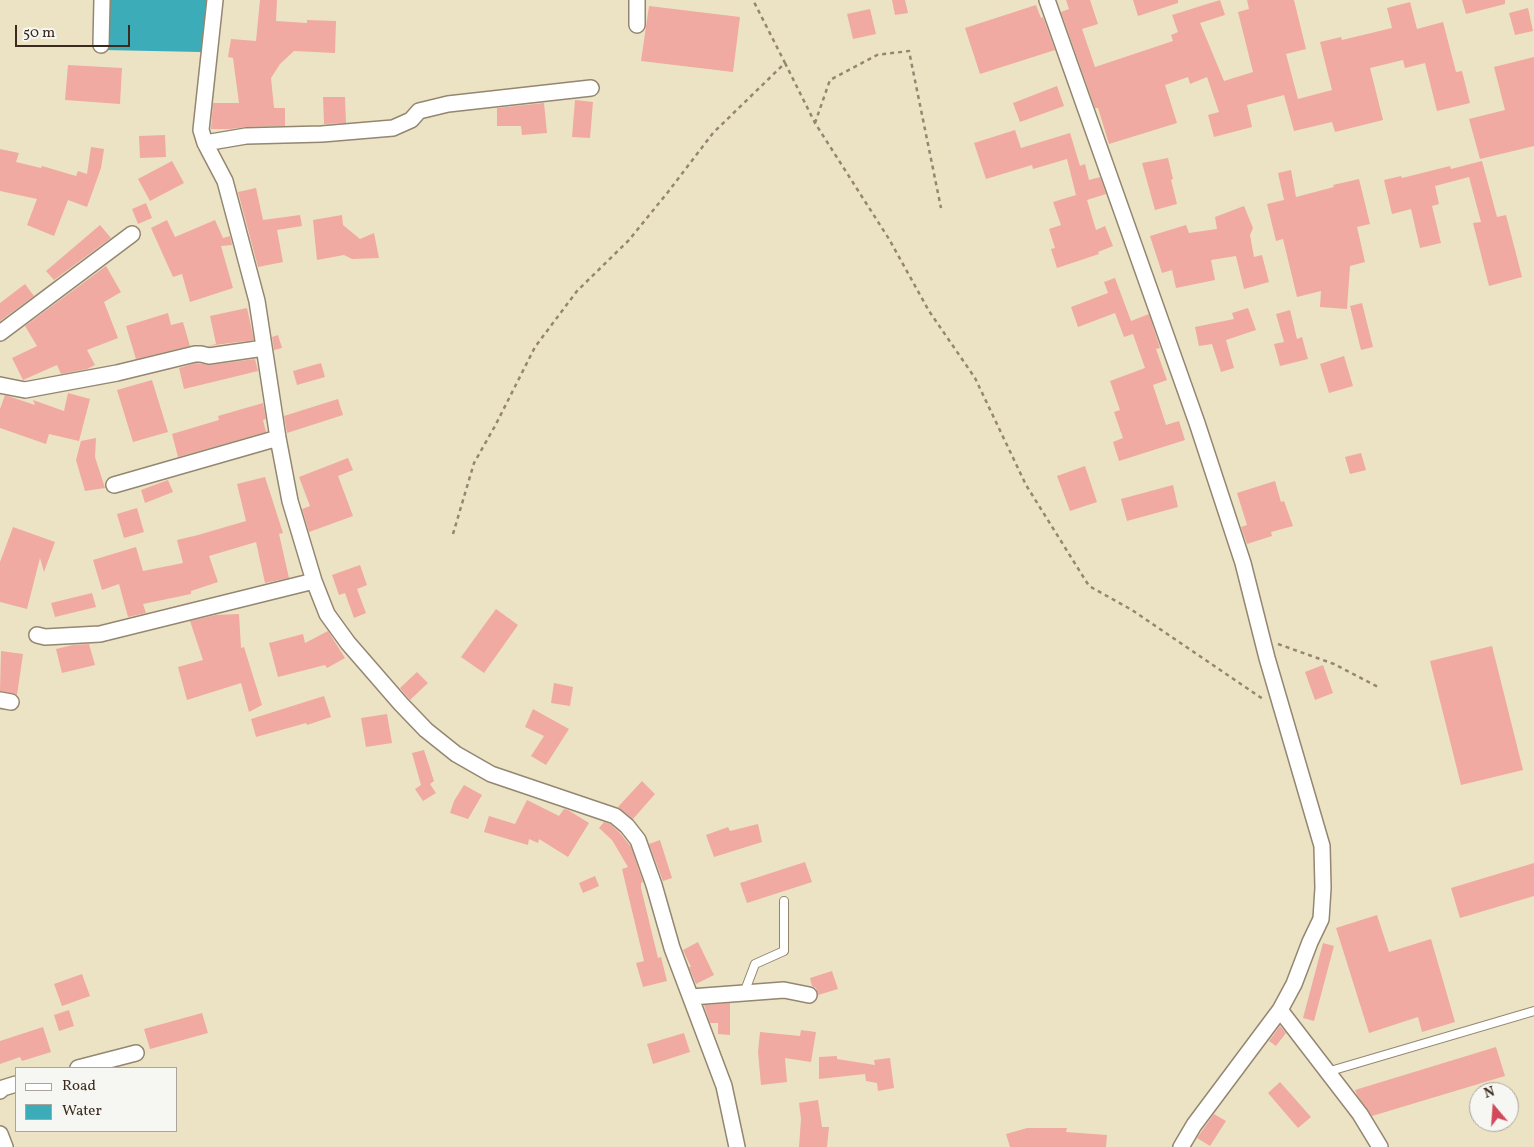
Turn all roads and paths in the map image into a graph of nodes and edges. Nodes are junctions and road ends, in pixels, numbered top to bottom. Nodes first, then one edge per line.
1 (102, 0) edge
2 (215, 0) edge
3 (637, 0) edge
4 (753, 0) edge
5 (1046, 0) edge
6 (637, 25) dead end
7 (100, 45) dead end
8 (785, 63) junction
9 (591, 88) dead end
10 (815, 123) junction
11 (205, 142) junction
12 (941, 208) dead end
13 (132, 234) dead end
14 (0, 332) edge
15 (264, 348) junction
16 (0, 385) edge
17 (278, 438) junction
18 (114, 485) dead end
19 (453, 534) dead end
20 (314, 582) junction
21 (37, 635) dead end
22 (1262, 639) junction
23 (1380, 688) dead end
24 (1283, 712) junction
25 (784, 901) dead end
26 (744, 993) junction
27 (809, 995) dead end
28 (691, 997) junction
29 (1280, 1010) junction
30 (1534, 1011) edge
31 (136, 1053) dead end
32 (82, 1067) edge
33 (1327, 1072) junction
34 (15, 1084) edge
35 (0, 1091) edge
36 (0, 1134) edge
37 (5, 1147) edge
38 (737, 1147) edge
39 (1181, 1147) edge
40 (1380, 1147) edge

1 - 7 street
2 - 11 street
3 - 6 street
4 - 8 path
5 - 22 street
8 - 10 path
8 - 19 path
9 - 11 street
10 - 12 path
10 - 24 path
11 - 15 street
13 - 14 street
15 - 16 street
15 - 17 street
17 - 18 street
17 - 20 street
20 - 21 street
20 - 28 street
22 - 23 path
22 - 24 street
24 - 29 street
25 - 26 lane
26 - 27 street
26 - 28 street
28 - 38 street
29 - 33 street
29 - 39 street
30 - 33 lane
31 - 32 street
33 - 40 street
34 - 35 street
36 - 37 street

